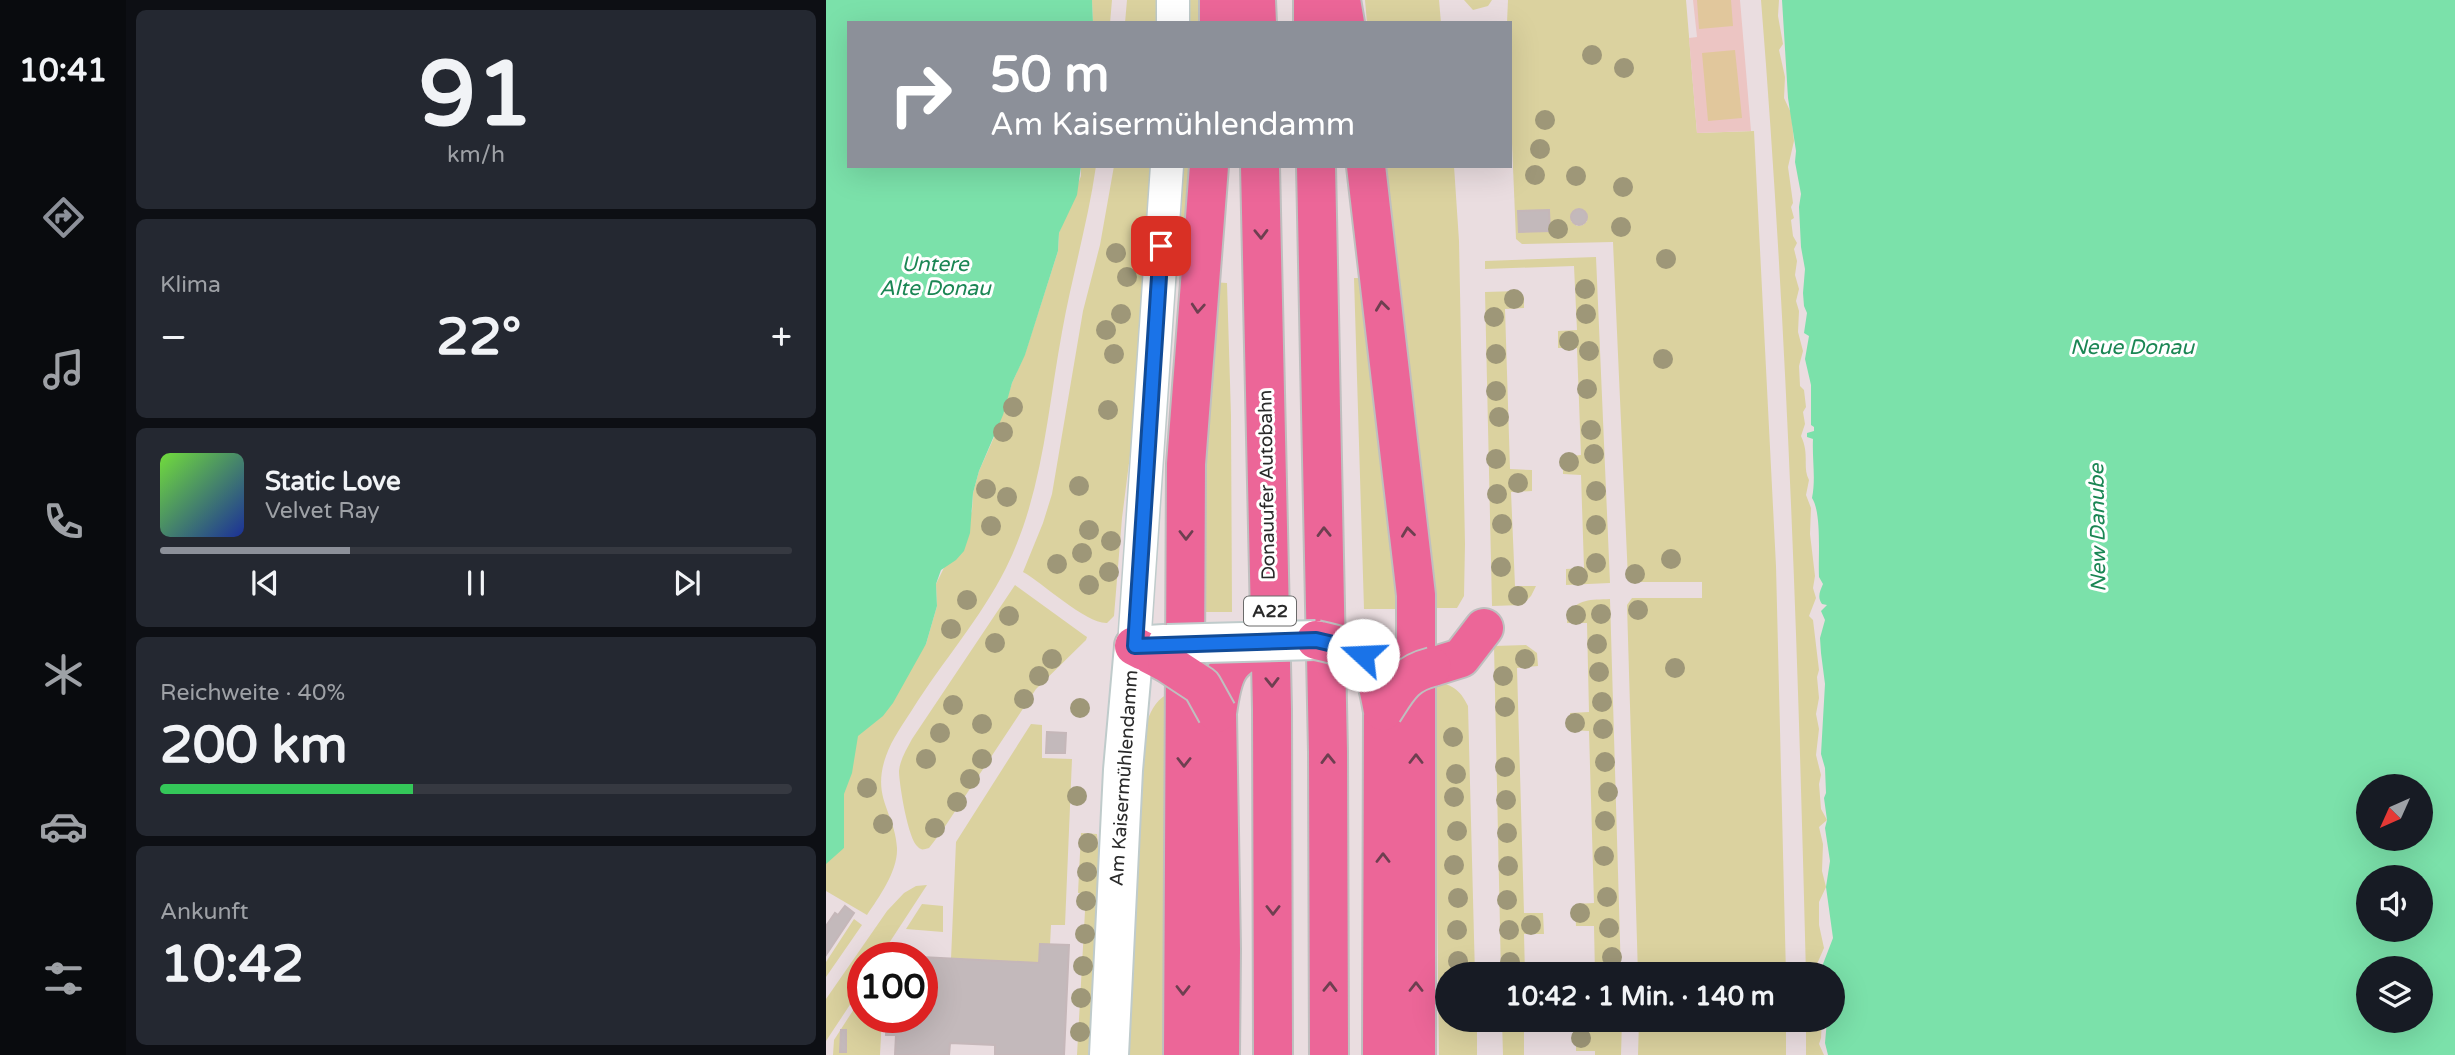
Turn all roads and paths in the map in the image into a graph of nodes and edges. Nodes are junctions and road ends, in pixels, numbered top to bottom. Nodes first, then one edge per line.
1 (1173, 0) edge
2 (1219, 0) edge
3 (1256, 0) edge
4 (1312, 0) edge
5 (1341, 0) edge
6 (1173, 21) edge
7 (1219, 21) edge
8 (1257, 21) edge
9 (1313, 21) edge
10 (1345, 21) edge
11 (1167, 168) edge
12 (1209, 168) edge
13 (1260, 168) edge
14 (1316, 168) edge
15 (1366, 168) edge
16 (1484, 628) dead end
17 (1316, 640) joint
18 (1270, 641) junction
19 (1156, 651) junction
20 (1383, 711) junction
21 (1217, 713) junction
22 (1109, 1055) edge
23 (1183, 1055) edge
24 (1220, 1055) edge
25 (1273, 1055) edge
26 (1329, 1055) edge
27 (1382, 1055) edge
28 (1416, 1055) edge

1 - 6 street
2 - 7 highway
3 - 8 highway
4 - 9 highway
5 - 10 highway
11 - 19 street, Am Kaisermühlendamm
12 -> 23 highway
13 -> 25 highway, Donauufer Autobahn / A22
26 -> 14 highway, A22
28 -> 15 highway
16 - 20 highway, bridge
17 - 18 street, bridge
17 - 20 highway, bridge
18 - 19 street, bridge
18 - 21 highway, bridge
19 - 21 highway, bridge
19 - 22 street, Am Kaisermühlendamm
27 -> 20 highway
21 - 24 highway

